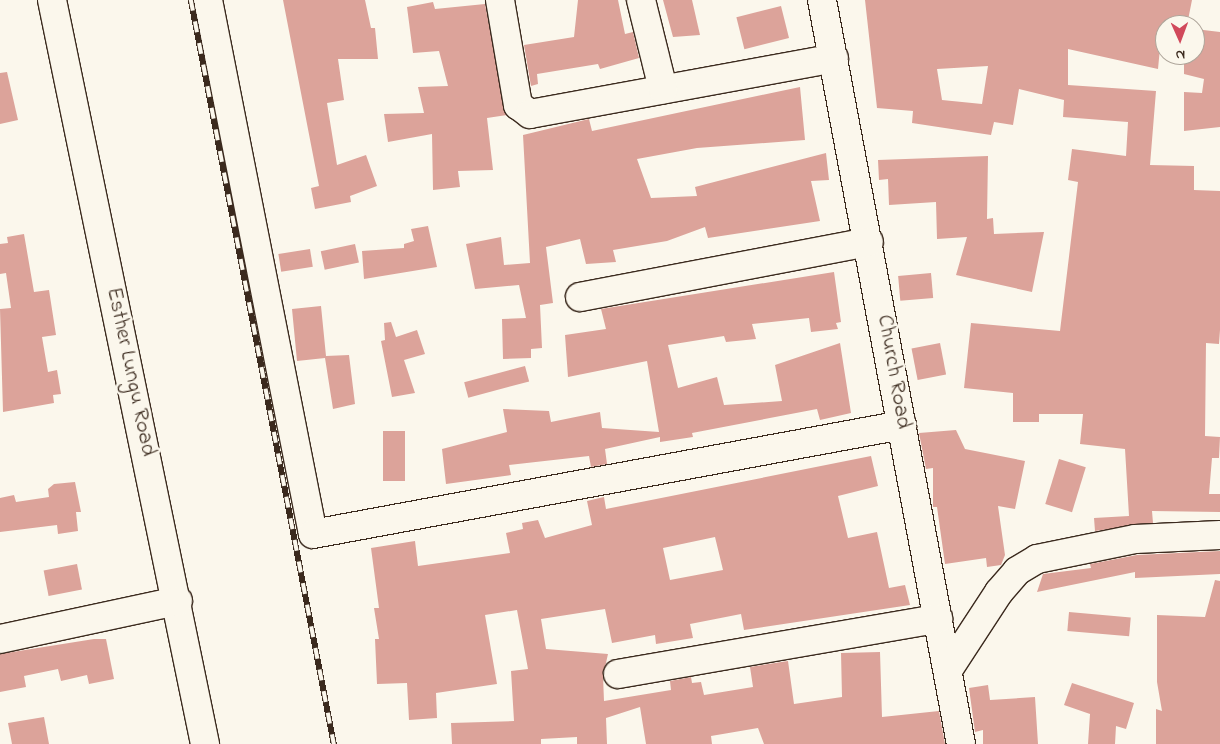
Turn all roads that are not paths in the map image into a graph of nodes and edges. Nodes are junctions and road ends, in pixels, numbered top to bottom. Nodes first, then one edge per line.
1 (52, 0) edge
2 (208, 0) edge
3 (500, 0) edge
4 (641, 0) edge
5 (822, 0) edge
6 (834, 58) junction
7 (663, 89) junction
8 (869, 242) junction
9 (580, 297) dead end
10 (902, 425) junction
11 (1220, 536) edge
12 (178, 601) junction
13 (938, 619) junction
14 (0, 638) edge
15 (948, 670) junction
16 (618, 674) dead end
17 (205, 744) edge
18 (961, 744) edge

1 - 12 street, Esther Lungu Road
2 - 10 street
3 - 7 street
4 - 7 street
5 - 6 street, Church Road
6 - 7 street
6 - 8 street, Church Road
8 - 9 street
8 - 10 street, Church Road
10 - 13 street, Church Road
11 - 15 street
12 - 14 street
12 - 17 street, Esther Lungu Road
13 - 15 street, Church Road
13 - 16 street
15 - 18 street, Church Road

